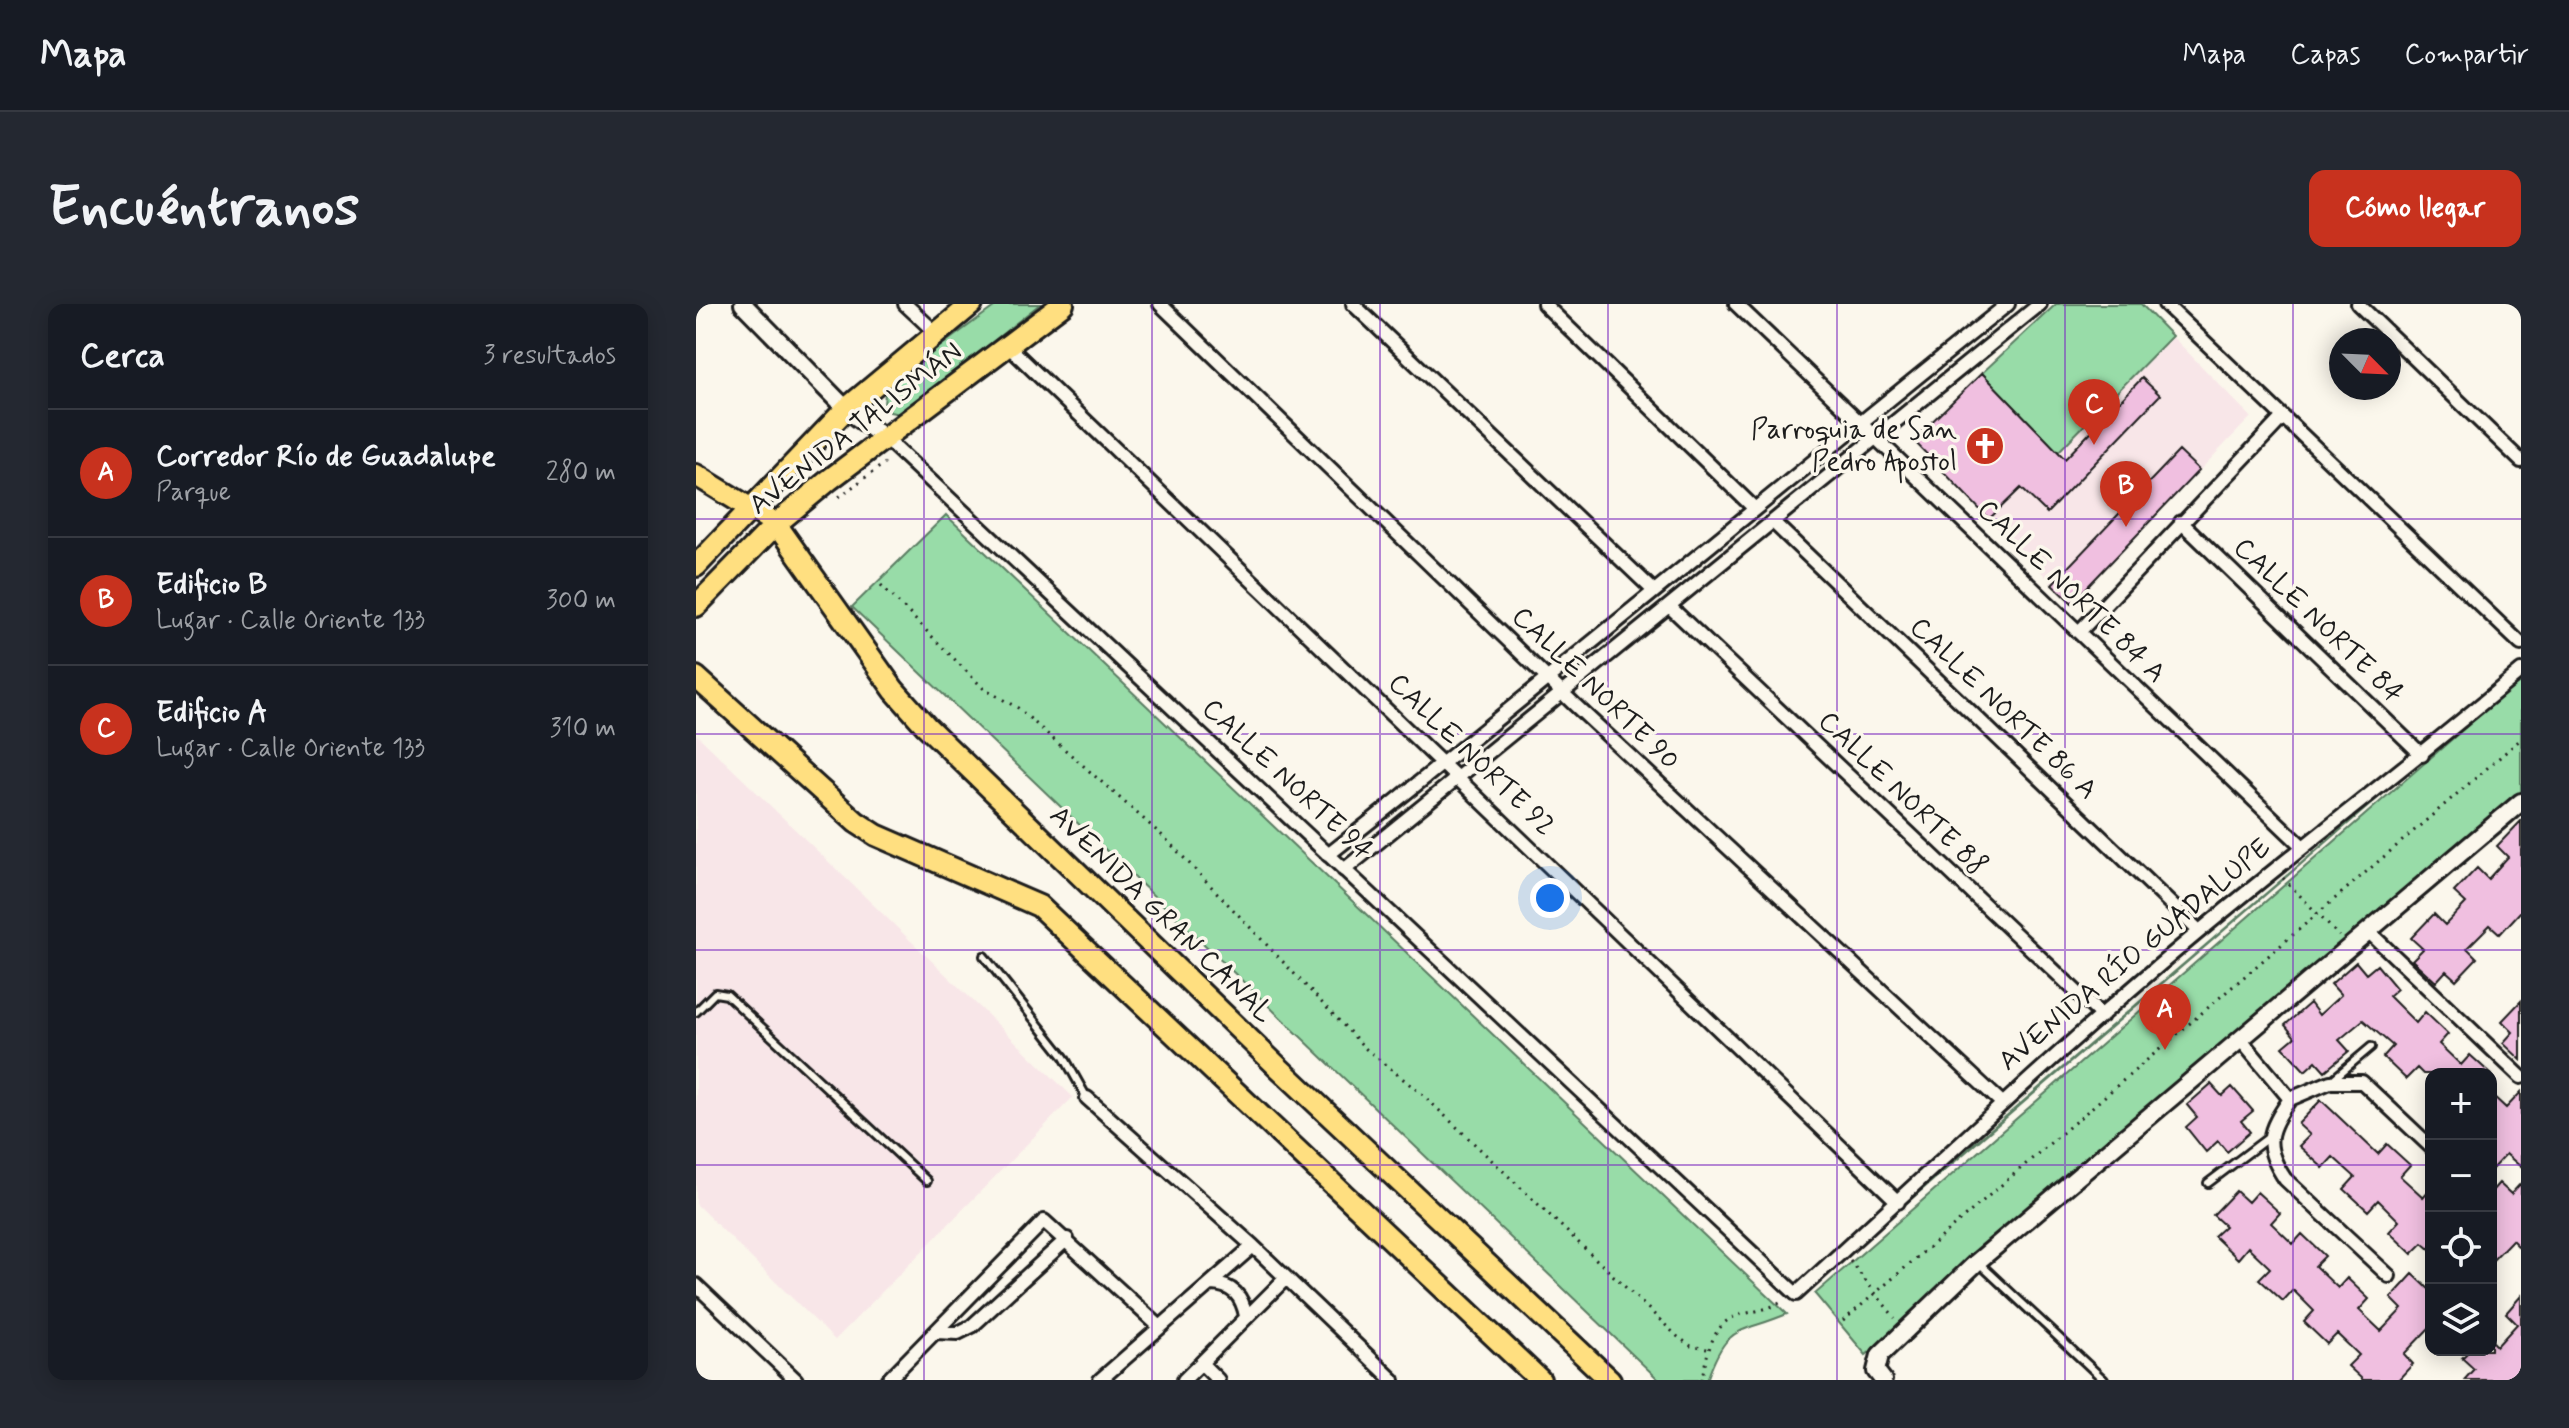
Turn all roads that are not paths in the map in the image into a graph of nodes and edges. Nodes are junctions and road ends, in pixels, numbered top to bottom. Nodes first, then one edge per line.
1 (743, 304) edge
2 (905, 304) edge
3 (972, 304) edge
4 (1063, 304) edge
5 (1160, 304) edge
6 (1353, 304) edge
7 (1544, 304) edge
8 (2008, 304) edge
9 (2040, 304) edge
10 (2165, 304) edge
11 (2358, 304) edge
12 (1745, 307) edge
13 (936, 333) junction
14 (1008, 346) junction
15 (846, 409) junction
16 (2282, 418) junction
17 (1859, 423) junction
18 (885, 438) junction
19 (1874, 438) junction
20 (2521, 461) edge
21 (696, 475) edge
22 (1754, 508) junction
23 (749, 510) junction
24 (1773, 522) junction
25 (2181, 522) junction
26 (776, 524) junction
27 (701, 560) edge
28 (1654, 591) junction
29 (696, 606) edge
30 (1669, 606) junction
31 (2080, 631) junction
32 (2521, 644) edge
33 (2521, 671) edge
34 (696, 677) edge
35 (1550, 679) junction
36 (1564, 692) junction
37 (2422, 755) junction
38 (1445, 763) junction
39 (1459, 776) junction
40 (2521, 802) edge
41 (2303, 847) junction
42 (1328, 855) junction
43 (1344, 870) junction
44 (2199, 931) junction
45 (2368, 931) junction
46 (984, 956) dead end
47 (696, 1012) edge
48 (2102, 1016) junction
49 (2240, 1039) junction
50 (2371, 1047) dead end
51 (2521, 1077) edge
52 (2330, 1082) junction
53 (1087, 1098) joint
54 (2290, 1099) junction
55 (2002, 1103) junction
56 (2269, 1137) junction
57 (2425, 1141) edge
58 (927, 1181) dead end
59 (2208, 1183) dead end
60 (1898, 1202) junction
61 (1067, 1239) junction
62 (1253, 1246) junction
63 (1977, 1262) junction
64 (2389, 1276) dead end
65 (1286, 1278) junction
66 (1212, 1284) junction
67 (696, 1285) edge
68 (1796, 1294) joint
69 (1246, 1316) junction
70 (1160, 1327) junction
71 (936, 1332) junction
72 (1202, 1364) junction
73 (796, 1380) edge
74 (888, 1380) edge
75 (1100, 1380) edge
76 (1184, 1380) edge
77 (1218, 1380) edge
78 (1393, 1380) edge
79 (1540, 1380) edge
80 (1610, 1380) edge
81 (1883, 1380) edge
82 (2104, 1380) edge

1 - 15 street, CALLE NORTE 94
2 - 13 street
3 - 13 main road, AVENIDA TALISMÁN
4 - 14 main road, AVENIDA TALISMÁN
5 - 35 street, CALLE NORTE 90
6 - 28 street
7 - 22 street
8 - 17 street
9 - 19 street
10 - 16 street
11 - 20 street
12 - 17 street, CALLE NORTE 84 A
13 - 15 main road, AVENIDA TALISMÁN
14 - 18 main road, AVENIDA TALISMÁN
14 - 38 street, CALLE NORTE 92
15 - 18 street, CALLE NORTE 94
15 - 23 main road, AVENIDA TALISMÁN
16 - 25 street
16 - 32 street
17 - 19 street, CALLE NORTE 84 A
17 - 22 street
18 - 26 main road, AVENIDA TALISMÁN
18 - 42 street, CALLE NORTE 94
19 - 24 street
19 - 31 street, CALLE NORTE 84 A
21 - 23 main road, AVENIDA GRAN CANAL
22 - 28 street
23 - 26 main road, AVENIDA GRAN CANAL
23 - 27 main road, AVENIDA TALISMÁN
24 - 30 street
24 - 44 street, CALLE NORTE 86 A
25 - 31 street
25 - 37 street, CALLE NORTE 84
26 - 29 main road, AVENIDA TALISMÁN
26 - 80 main road, AVENIDA GRAN CANAL
28 - 35 street
30 - 36 street
30 - 48 street, CALLE NORTE 88
31 - 41 street, CALLE NORTE 84 A
33 - 37 street, AVENIDA RÍO GUADALUPE
34 - 79 main road
35 - 36 street, CALLE NORTE 90
35 - 38 street
36 - 39 street
36 - 55 street, CALLE NORTE 90
37 - 41 street, AVENIDA RÍO GUADALUPE
38 - 39 street, CALLE NORTE 92
38 - 42 street
39 - 43 street
39 - 60 street, CALLE NORTE 92
40 - 45 street
41 - 44 street, AVENIDA RÍO GUADALUPE
42 - 43 street, CALLE NORTE 94
43 - 68 street, CALLE NORTE 94
44 - 48 street, AVENIDA RÍO GUADALUPE
45 - 49 street
45 - 51 street
46 - 53 lane
47 - 58 lane
48 - 55 street, AVENIDA RÍO GUADALUPE
49 - 54 street
49 - 63 street
50 - 52 lane
52 - 54 street
52 - 57 street
53 - 62 street
54 - 56 street
55 - 60 street, AVENIDA RÍO GUADALUPE
56 - 59 lane
56 - 64 street
60 - 68 street, AVENIDA RÍO GUADALUPE
61 - 70 street
61 - 71 street
61 - 71 street
62 - 65 street
62 - 66 street
63 - 81 street
63 - 82 lane
65 - 69 street
65 - 78 street
66 - 69 street
66 - 70 street
67 - 73 street
69 - 72 street
70 - 75 street
71 - 74 street
72 - 76 street
72 - 77 street

